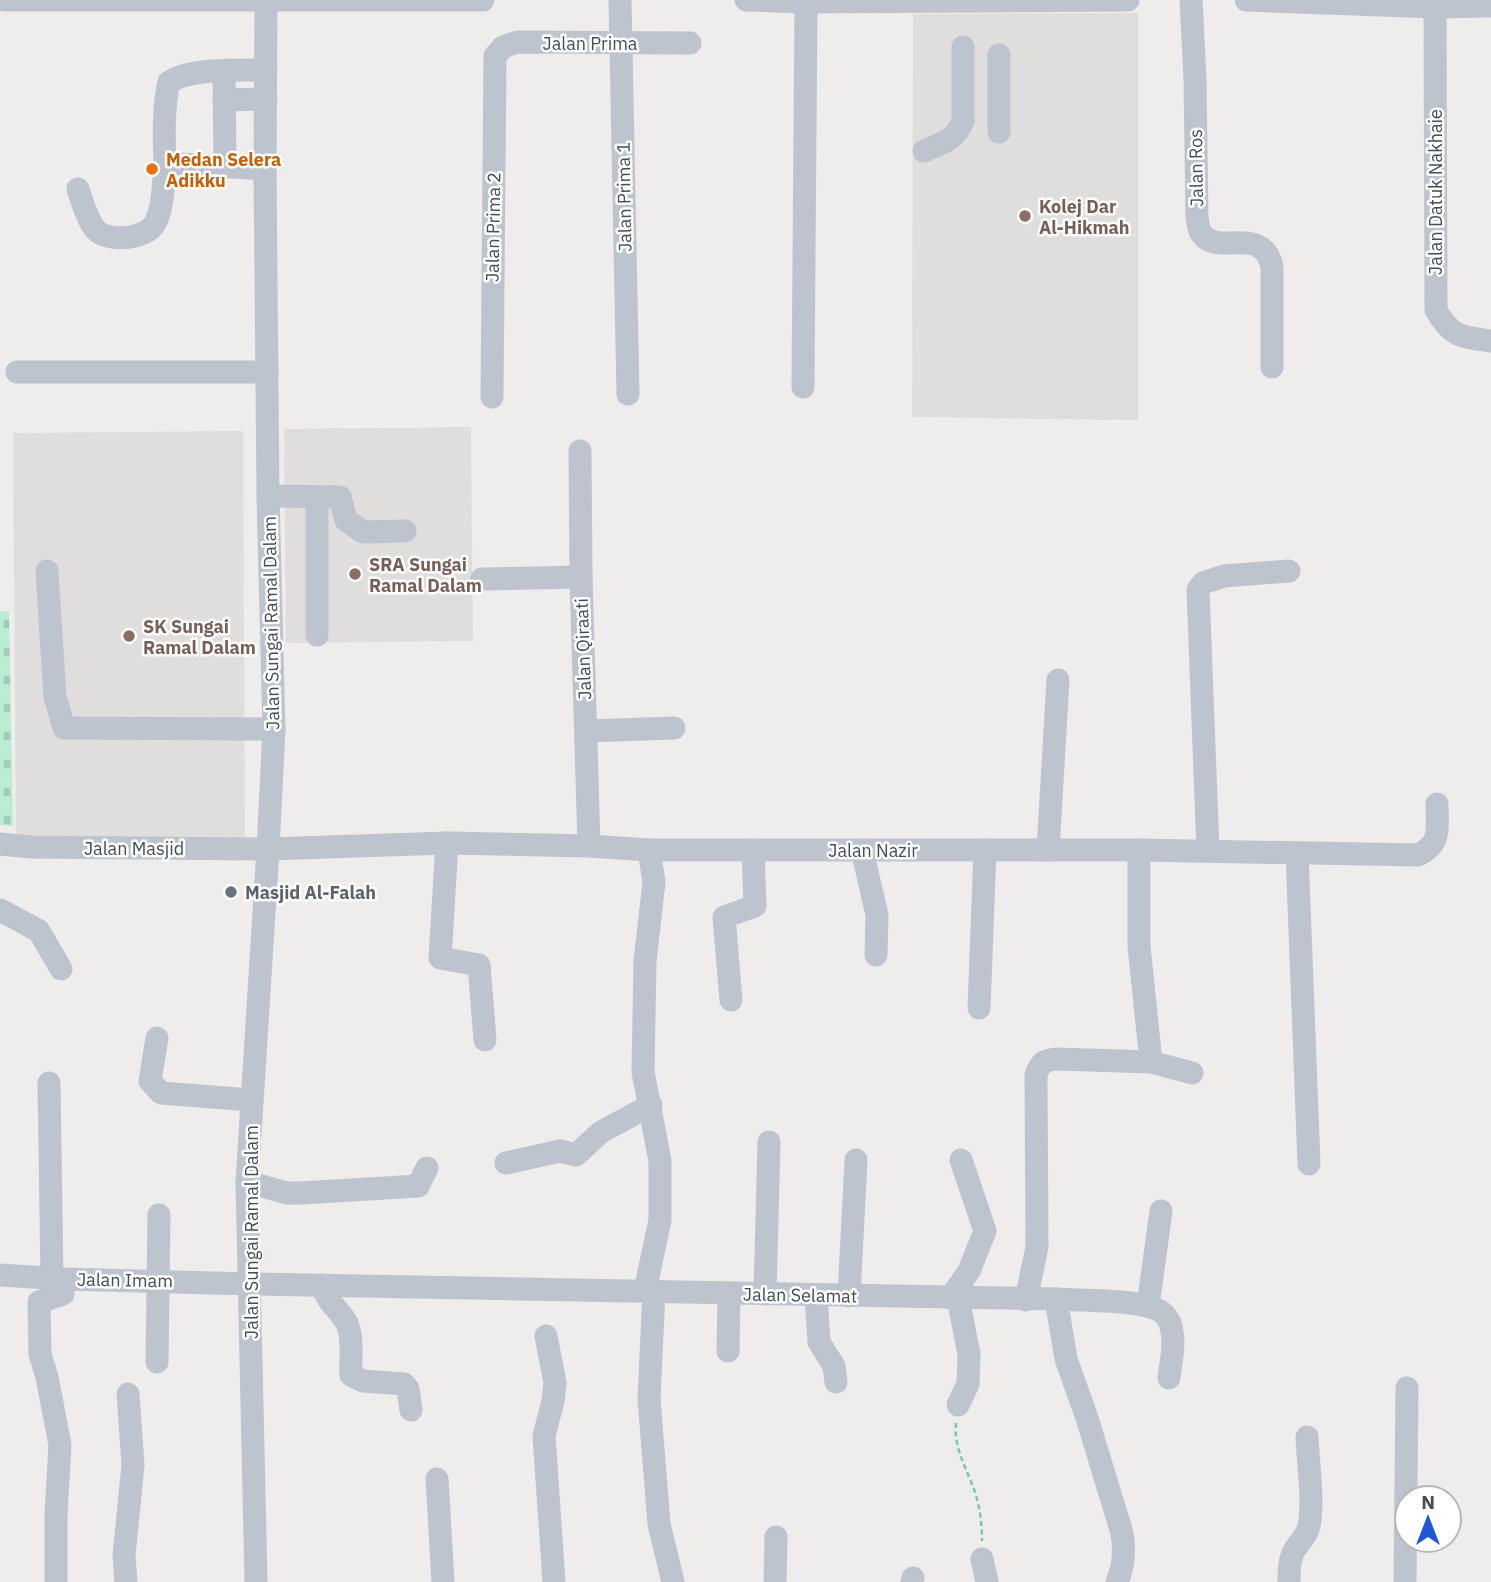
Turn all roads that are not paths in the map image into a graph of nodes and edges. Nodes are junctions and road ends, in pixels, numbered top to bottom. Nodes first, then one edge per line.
1 (4, 0) edge
2 (266, 0) edge
3 (477, 0) edge
4 (483, 0) edge
5 (620, 0) edge
6 (746, 0) edge
7 (1128, 0) edge
8 (1191, 0) edge
9 (1246, 0) edge
10 (806, 2) edge
11 (1435, 6) junction
12 (1491, 6) edge
13 (621, 43) junction
14 (691, 43) dead end
15 (963, 47) dead end
16 (999, 55) dead end
17 (495, 56) joint
18 (266, 70) junction
19 (224, 72) junction
20 (266, 99) junction
21 (224, 100) junction
22 (999, 100) junction
23 (963, 101) junction
24 (999, 132) dead end
25 (924, 151) dead end
26 (164, 163) junction
27 (225, 167) junction
28 (265, 169) junction
29 (78, 189) dead end
30 (1491, 341) edge
31 (1272, 368) dead end
32 (17, 372) dead end
33 (267, 372) junction
34 (803, 387) dead end
35 (628, 394) dead end
36 (492, 397) dead end
37 (580, 451) dead end
38 (268, 496) junction
39 (317, 497) junction
40 (405, 531) dead end
41 (47, 571) dead end
42 (1289, 571) dead end
43 (582, 577) junction
44 (482, 579) dead end
45 (317, 635) dead end
46 (1058, 680) dead end
47 (674, 728) dead end
48 (274, 729) junction
49 (586, 731) junction
50 (1437, 804) dead end
51 (447, 843) junction
52 (0, 844) edge
53 (589, 846) junction
54 (268, 849) junction
55 (649, 850) junction
56 (753, 850) junction
57 (862, 850) junction
58 (985, 850) junction
59 (1048, 850) junction
60 (1139, 850) junction
61 (1208, 851) junction
62 (1297, 853) junction
63 (0, 910) edge
64 (876, 955) dead end
65 (61, 969) dead end
66 (732, 1000) dead end
67 (979, 1008) dead end
68 (157, 1038) dead end
69 (485, 1040) dead end
70 (1151, 1062) junction
71 (1192, 1073) dead end
72 (49, 1083) dead end
73 (251, 1100) junction
74 (651, 1105) junction
75 (769, 1142) dead end
76 (856, 1160) dead end
77 (961, 1160) dead end
78 (506, 1163) dead end
79 (1309, 1164) dead end
80 (427, 1168) dead end
81 (247, 1182) junction
82 (1161, 1211) dead end
83 (159, 1215) dead end
84 (0, 1275) edge
85 (57, 1279) junction
86 (158, 1281) junction
87 (251, 1284) junction
88 (321, 1285) junction
89 (650, 1291) junction
90 (729, 1293) junction
91 (765, 1294) junction
92 (816, 1295) junction
93 (849, 1296) junction
94 (954, 1298) junction
95 (1056, 1299) junction
96 (1026, 1300) junction
97 (1147, 1306) junction
98 (546, 1336) dead end
99 (729, 1351) dead end
100 (158, 1362) dead end
101 (1169, 1378) dead end
102 (836, 1382) dead end
103 (1407, 1388) dead end
104 (128, 1394) dead end
105 (958, 1405) road end
106 (411, 1410) dead end
107 (1307, 1437) dead end
108 (438, 1479) dead end
109 (776, 1537) dead end
110 (982, 1559) road end
111 (56, 1582) edge
112 (126, 1582) edge
113 (256, 1582) edge
114 (443, 1582) edge
115 (554, 1582) edge
116 (673, 1582) edge
117 (775, 1582) edge
118 (988, 1582) edge
119 (1117, 1582) edge
120 (1289, 1582) edge
121 (1405, 1582) edge

1 - 2 street
2 - 3 street
2 - 18 street, Jalan Sungai Ramal Dalam
3 - 4 street
5 - 13 street, Jalan Prima 1
6 - 10 street
7 - 10 street
8 - 31 street, Jalan Ros
9 - 11 street
10 - 34 street
11 - 12 street
11 - 30 street, Jalan Datuk Nakhaie
13 - 14 street, Jalan Prima
13 - 17 street, Jalan Prima
13 - 35 street, Jalan Prima 1
15 - 23 street
16 - 22 street
17 - 36 street, Jalan Prima 2
18 - 19 street
18 - 20 street, Jalan Sungai Ramal Dalam
19 - 21 street
19 - 26 street
20 - 21 street
20 - 28 street, Jalan Sungai Ramal Dalam
21 - 27 street
22 - 23 street
22 - 24 street
23 - 25 street
26 - 27 street
26 - 29 street
27 - 28 street
28 - 33 street, Jalan Sungai Ramal Dalam
32 - 33 street
33 - 38 street, Jalan Sungai Ramal Dalam
37 - 43 street, Jalan Qiraati
38 - 39 street
38 - 48 street, Jalan Sungai Ramal Dalam
39 - 40 street
39 - 45 street
41 - 48 street
42 - 61 street
43 - 44 street
43 - 49 street, Jalan Qiraati
46 - 59 street
47 - 49 street
48 - 54 street, Jalan Sungai Ramal Dalam
49 - 53 street, Jalan Qiraati
50 - 62 street, Jalan Nazir
51 - 53 street, Jalan Nazir
51 - 54 street, Jalan Nazir
51 - 69 street
52 - 54 street, Jalan Masjid
53 - 55 street, Jalan Nazir
54 - 73 street, Jalan Sungai Ramal Dalam
55 - 56 street, Jalan Nazir
55 - 74 street
56 - 57 street, Jalan Nazir
56 - 66 street
57 - 58 street, Jalan Nazir
57 - 64 street
58 - 59 street, Jalan Nazir
58 - 67 street
59 - 60 street, Jalan Nazir
60 - 61 street, Jalan Nazir
60 - 70 street
61 - 62 street, Jalan Nazir
62 - 79 street
63 - 65 street
68 - 73 street
70 - 71 street
70 - 96 street
72 - 85 street
73 - 81 street, Jalan Sungai Ramal Dalam
74 - 78 street
74 - 89 street
75 - 91 street
76 - 93 street
77 - 94 street
80 - 81 street
81 - 87 street, Jalan Sungai Ramal Dalam
82 - 97 street
83 - 86 street
84 - 85 street, Jalan Imam
85 - 86 street, Jalan Imam
85 - 111 street
86 - 87 street, Jalan Imam
86 - 100 street
87 - 88 street, Jalan Selamat
87 - 113 street, Jalan Sungai Ramal Dalam
88 - 89 street, Jalan Selamat
88 - 106 street
89 - 90 street, Jalan Selamat
89 - 116 street
90 - 91 street, Jalan Selamat
90 - 99 street
91 - 92 street, Jalan Selamat
92 - 93 street, Jalan Selamat
92 - 102 street
93 - 94 street, Jalan Selamat
94 - 96 street, Jalan Selamat
94 - 105 street
95 - 96 street, Jalan Selamat
95 - 97 street, Jalan Selamat
95 - 119 street
97 - 101 street
98 - 115 street
103 - 121 street
104 - 112 street
107 - 120 street
108 - 114 street
109 - 117 street
110 - 118 street

